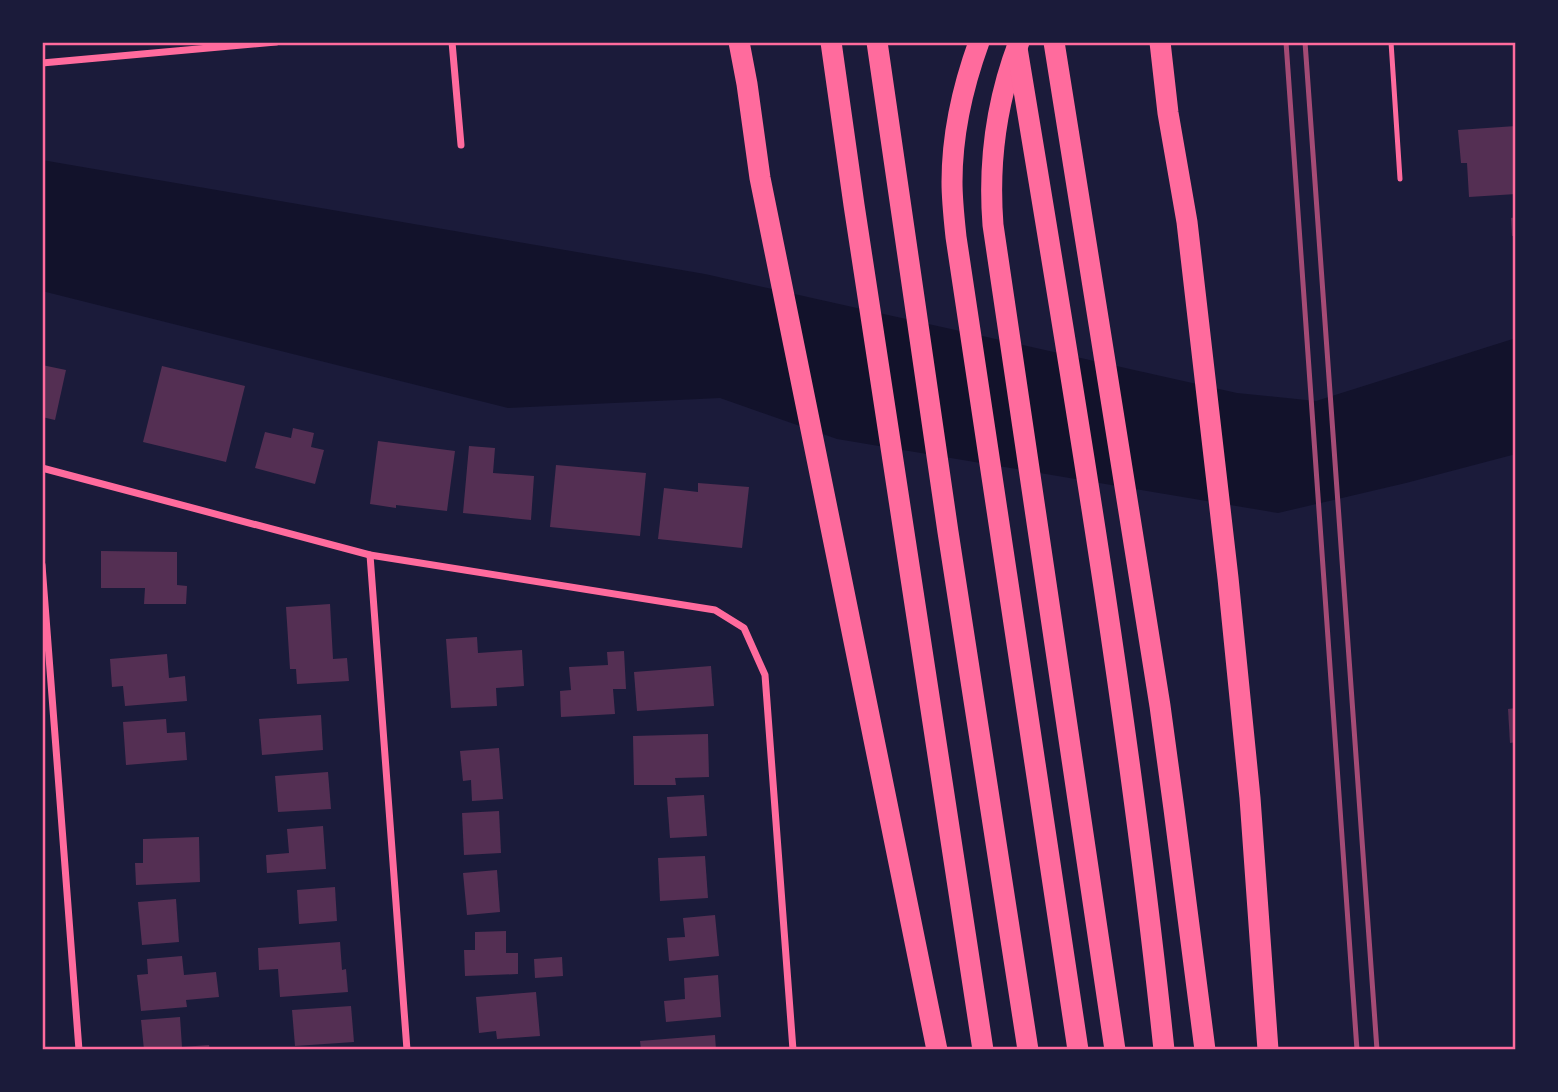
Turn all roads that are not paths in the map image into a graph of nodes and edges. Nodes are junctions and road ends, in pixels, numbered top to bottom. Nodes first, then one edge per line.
1 (276, 42) edge
2 (452, 42) edge
3 (723, 42) edge
4 (738, 42) edge
5 (831, 42) edge
6 (877, 42) edge
7 (979, 42) edge
8 (1018, 42) edge
9 (1054, 42) edge
10 (1160, 42) edge
11 (1391, 42) edge
12 (42, 63) edge
13 (461, 145) dead end
14 (760, 178) junction
15 (1400, 179) dead end
16 (42, 468) edge
17 (370, 555) junction
18 (42, 565) edge
19 (79, 1050) edge
20 (407, 1050) edge
21 (793, 1050) edge
22 (937, 1050) edge
23 (983, 1050) edge
24 (1027, 1050) edge
25 (1078, 1050) edge
26 (1115, 1050) edge
27 (1164, 1050) edge
28 (1205, 1050) edge
29 (1268, 1050) edge

1 - 12 street
2 - 13 street
3 - 14 highway
4 - 14 highway
5 - 23 highway
6 - 24 highway
7 - 25 highway
8 - 26 highway
8 - 27 highway
9 - 28 highway
10 - 29 highway
11 - 15 lane
14 - 22 highway
16 - 17 street
17 - 20 street
17 - 21 street
18 - 19 street

